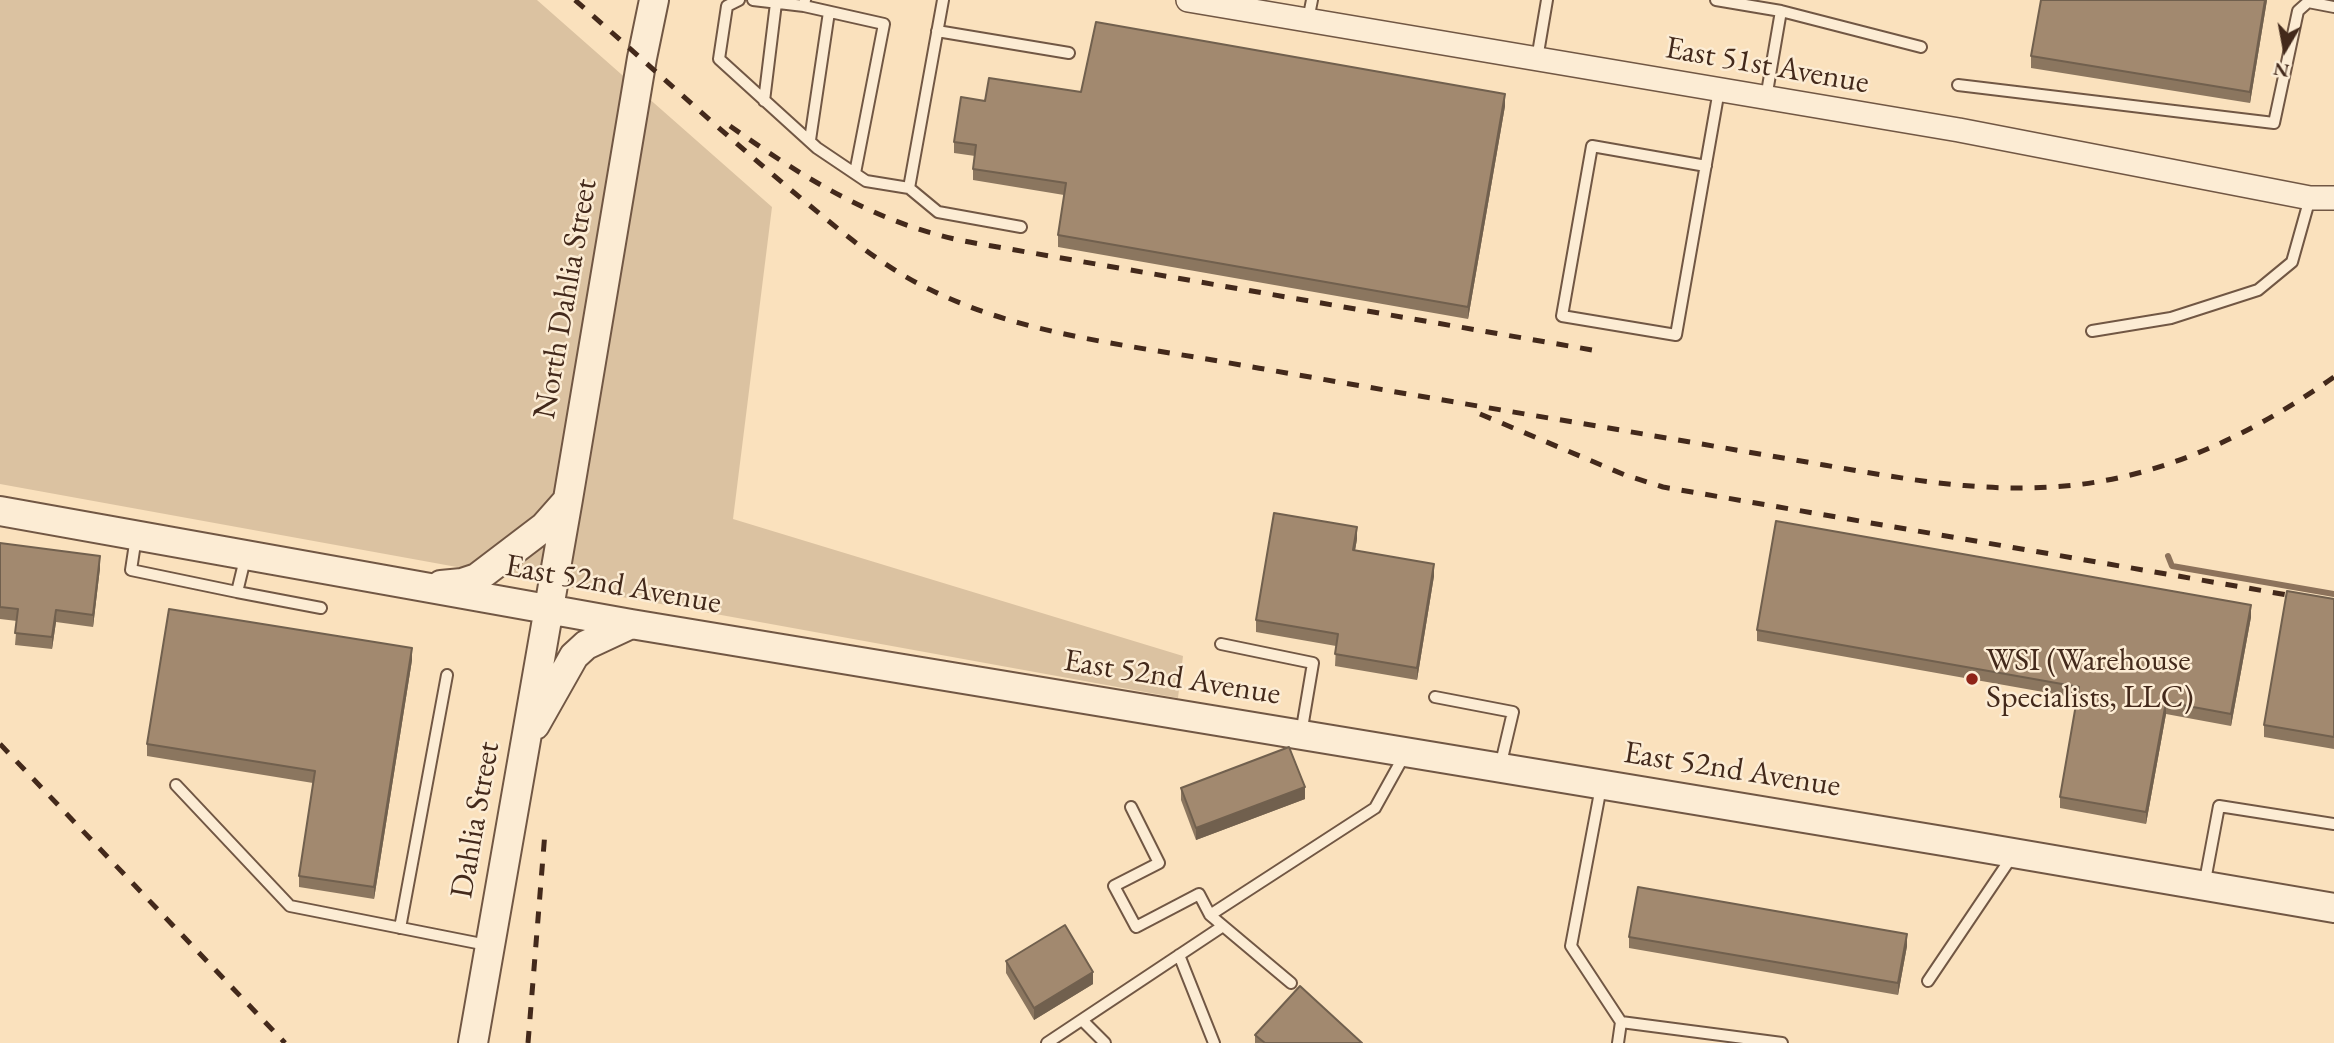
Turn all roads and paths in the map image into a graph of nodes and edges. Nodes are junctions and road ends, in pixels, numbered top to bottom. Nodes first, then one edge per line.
1 (654, 0) edge
2 (739, 0) edge
3 (753, 0) edge
4 (943, 0) edge
5 (1188, 0) edge
6 (1547, 0) edge
7 (1716, 0) edge
8 (776, 3) junction
9 (805, 3) edge
10 (2334, 7) edge
11 (1310, 10) edge
12 (1781, 11) junction
13 (829, 12) junction
14 (937, 32) junction
15 (1921, 47) dead end
16 (1069, 53) dead end
17 (1537, 59) junction
18 (1958, 85) dead end
19 (1719, 90) junction
20 (1766, 98) junction
21 (764, 101) junction
22 (810, 140) junction
23 (1706, 166) junction
24 (855, 173) junction
25 (909, 188) junction
26 (2310, 198) junction
27 (2334, 198) edge
28 (1021, 227) dead end
29 (2092, 331) dead end
30 (568, 499) junction
31 (0, 511) edge
32 (136, 536) junction
33 (246, 555) junction
34 (413, 585) junction
35 (237, 592) junction
36 (321, 608) dead end
37 (549, 610) junction
38 (631, 624) junction
39 (1221, 644) dead end
40 (447, 676) dead end
41 (1435, 697) dead end
42 (1300, 734) junction
43 (1406, 752) junction
44 (521, 764) junction
45 (1500, 767) junction
46 (1602, 784) junction
47 (176, 785) dead end
48 (1131, 807) dead end
49 (2334, 824) edge
50 (2015, 853) junction
51 (2204, 886) junction
52 (2334, 908) edge
53 (1210, 915) junction
54 (1223, 926) junction
55 (400, 928) junction
56 (490, 945) junction
57 (1179, 956) junction
58 (1928, 981) dead end
59 (1291, 983) dead end
60 (1082, 1020) junction
61 (1621, 1022) junction
62 (473, 1043) edge
63 (1047, 1043) edge
64 (1105, 1043) edge
65 (1214, 1043) edge
66 (1618, 1043) edge
67 (1782, 1043) edge

1 - 30 street, North Dahlia Street
2 - 21 lane
3 - 8 lane
4 - 14 lane
5 - 11 street, East 51st Avenue
6 - 17 lane
7 - 12 lane
8 - 9 lane
8 - 21 lane
9 - 13 lane
10 - 18 lane
11 - 17 street, East 51st Avenue
12 - 15 lane
12 - 20 lane
13 - 22 lane
13 - 24 lane
14 - 16 lane
14 - 25 lane
17 - 19 street, East 51st Avenue
19 - 20 street, East 51st Avenue
19 - 23 lane
20 - 26 street, East 51st Avenue
21 - 22 lane
22 - 24 lane
23 - 23 lane
24 - 25 lane
25 - 28 lane
26 - 27 street, East 51st Avenue
26 - 29 lane
30 - 34 street
30 - 37 street, North Dahlia Street
31 - 32 street, East 52nd Avenue
32 - 33 street, East 52nd Avenue
32 - 35 lane
33 - 34 street, East 52nd Avenue
33 - 35 lane
34 - 37 street, East 52nd Avenue
35 - 36 lane
37 - 38 street, East 52nd Avenue
37 - 44 street, Dahlia Street
38 - 42 street, East 52nd Avenue
38 - 44 street
39 - 42 lane
40 - 55 lane
41 - 45 lane
42 - 43 street, East 52nd Avenue
43 - 45 street, East 52nd Avenue
43 - 53 lane
44 - 56 street, Dahlia Street
45 - 46 street, East 52nd Avenue
46 - 50 street, East 52nd Avenue
46 - 61 lane
47 - 55 lane
48 - 53 lane
49 - 51 lane
50 - 51 street, East 52nd Avenue
50 - 58 lane
51 - 52 street, East 52nd Avenue
53 - 54 lane
54 - 57 lane
54 - 59 lane
55 - 56 lane
56 - 62 street, Dahlia Street
57 - 60 lane
57 - 65 lane
60 - 63 lane
60 - 64 lane
61 - 66 lane
61 - 67 lane

